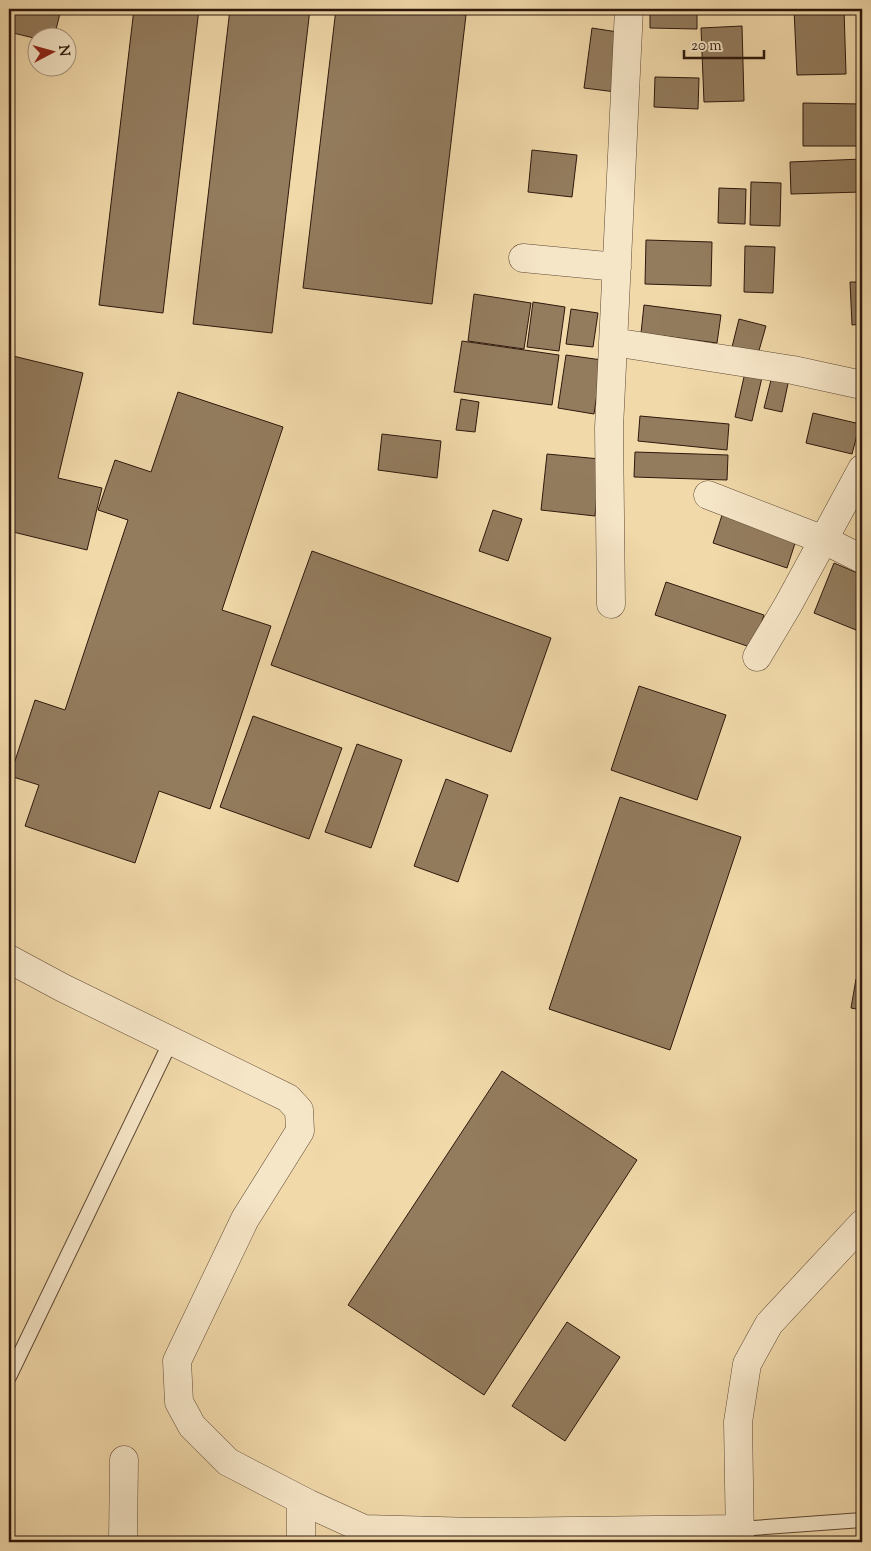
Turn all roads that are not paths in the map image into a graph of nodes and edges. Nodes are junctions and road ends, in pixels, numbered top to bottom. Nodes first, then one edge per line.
1 (629, 9) edge
2 (523, 258) dead end
3 (617, 267) junction
4 (613, 342) junction
5 (862, 385) edge
6 (862, 469) edge
7 (708, 494) dead end
8 (824, 540) junction
9 (862, 559) edge
10 (611, 604) dead end
11 (756, 657) dead end
12 (9, 959) edge
13 (171, 1041) junction
14 (862, 1224) edge
15 (9, 1377) edge
16 (124, 1460) dead end
17 (301, 1500) junction
18 (862, 1520) edge
19 (740, 1536) edge
20 (123, 1542) edge
21 (301, 1542) edge

1 - 3 street
2 - 3 street
3 - 4 street
4 - 5 street
4 - 10 street
6 - 8 street
7 - 8 street
8 - 9 street
8 - 11 street
12 - 13 street
13 - 15 lane
13 - 17 street
14 - 19 street
16 - 20 street
17 - 19 street
17 - 21 street
18 - 19 lane

